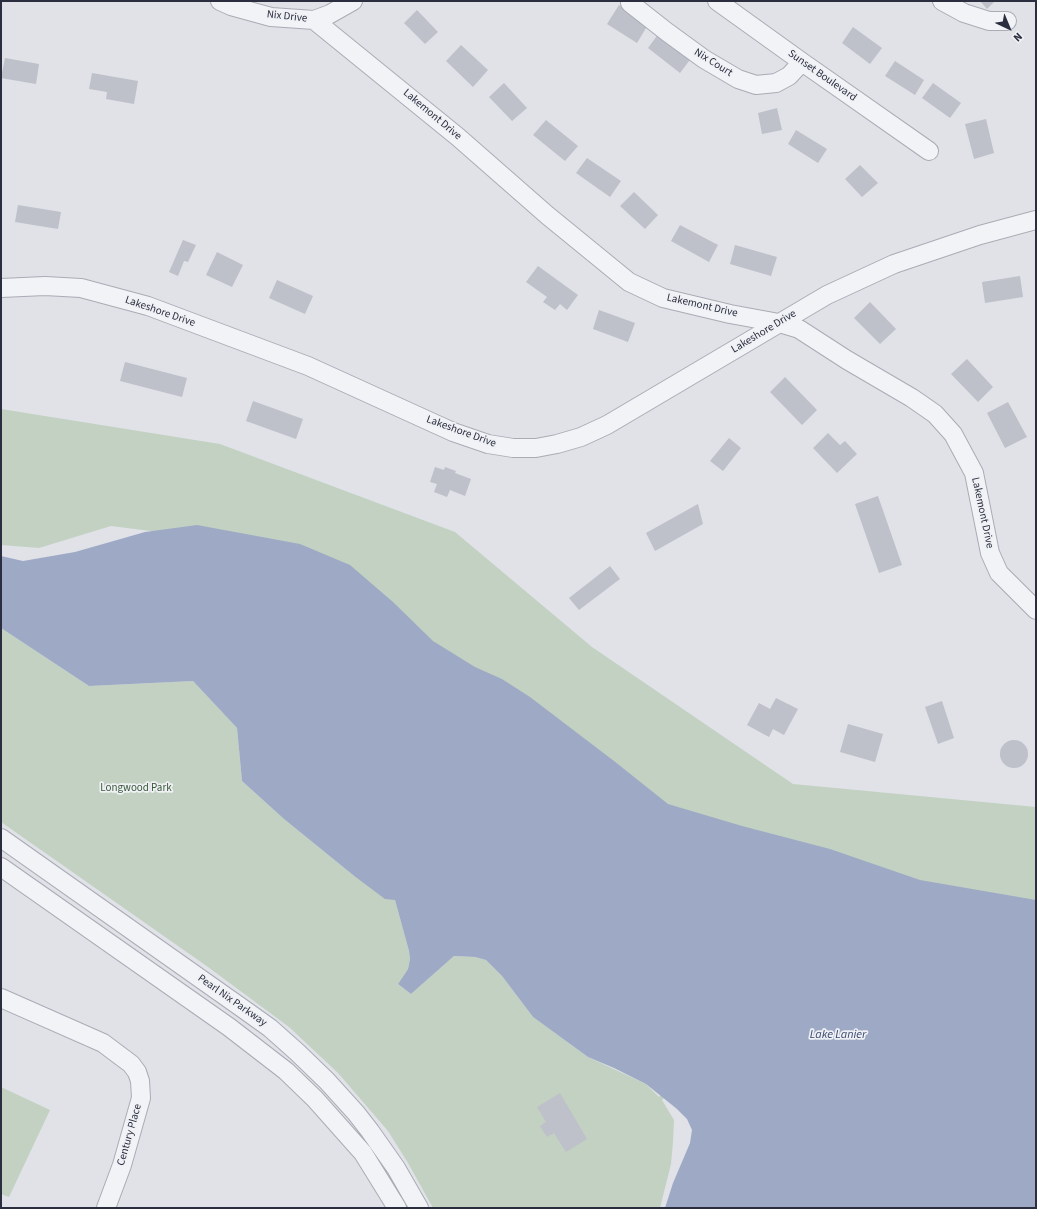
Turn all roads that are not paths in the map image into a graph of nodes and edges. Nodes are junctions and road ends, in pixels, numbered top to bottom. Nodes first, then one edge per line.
1 (220, 1) edge
2 (352, 1) edge
3 (717, 1) edge
4 (942, 1) edge
5 (630, 3) dead end
6 (314, 20) junction
7 (1006, 21) dead end
8 (802, 62) junction
9 (929, 150) dead end
10 (1036, 220) edge
11 (1, 288) edge
12 (779, 323) junction
13 (1036, 610) edge
14 (1, 838) edge
15 (1, 867) edge
16 (1, 998) edge
17 (106, 1208) edge
18 (397, 1208) edge
19 (419, 1208) edge

1 - 6 street, Nix Drive
2 - 6 street, Nix Drive
3 - 8 street, Sunset Boulevard
4 - 7 street
5 - 8 street, Nix Court
6 - 12 street, Lakemont Drive
8 - 9 street, Sunset Boulevard
10 - 12 street, Lakeshore Drive
11 - 12 street, Lakeshore Drive
12 - 13 street, Lakemont Drive
14 - 19 street, Pearl Nix Parkway
15 - 18 street, Pearl Nix Parkway
16 - 17 street, Century Place

